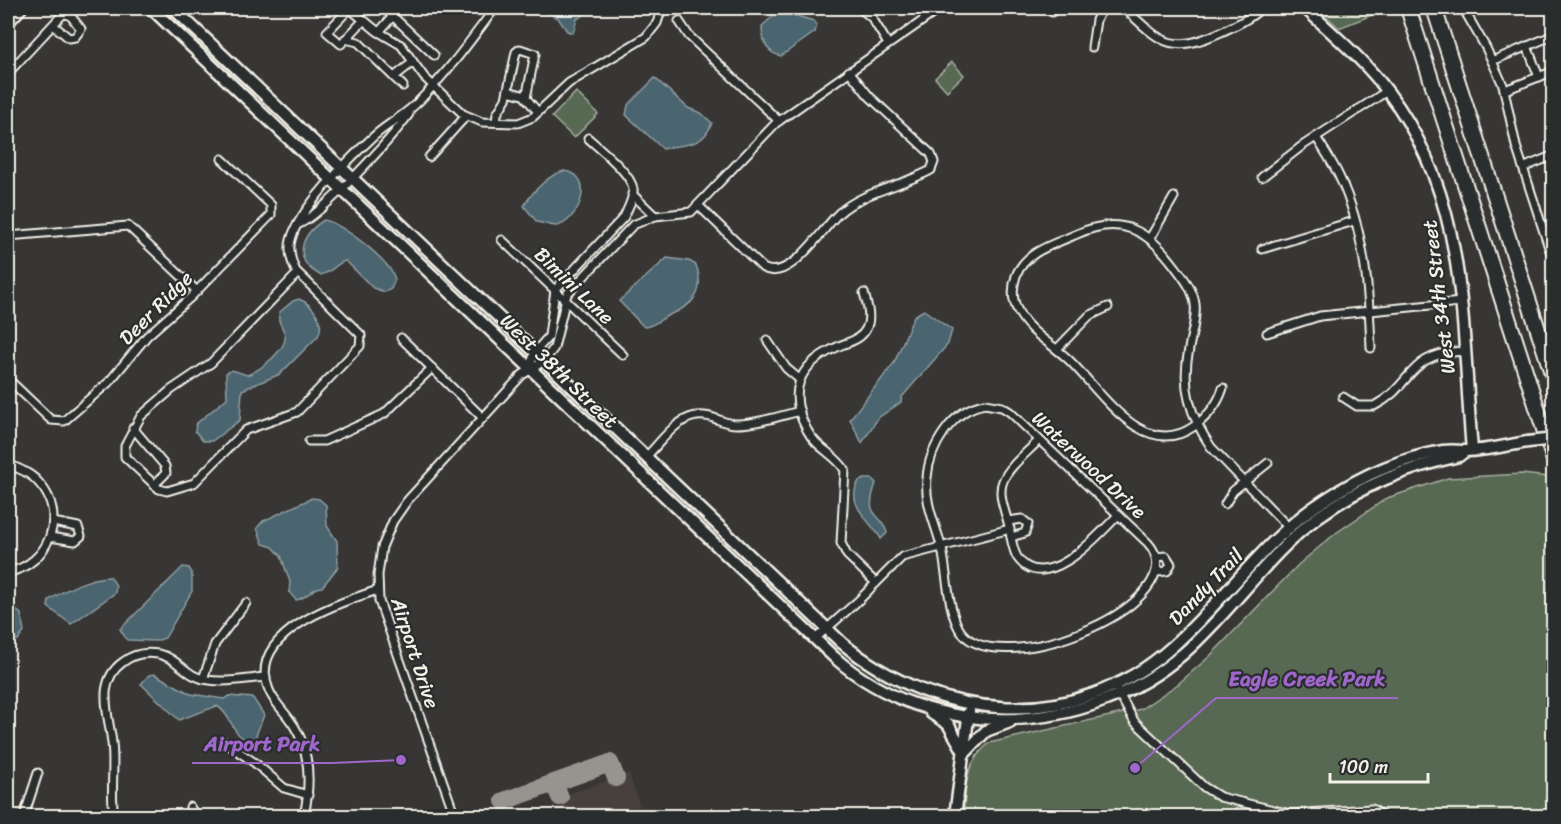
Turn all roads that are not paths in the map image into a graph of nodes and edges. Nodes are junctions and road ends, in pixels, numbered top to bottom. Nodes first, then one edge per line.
1 (21, 8) edge
2 (151, 8) edge
3 (173, 8) edge
4 (350, 8) edge
5 (384, 8) edge
6 (495, 8) edge
7 (662, 8) edge
8 (860, 8) edge
9 (941, 8) edge
10 (1103, 8) edge
11 (1124, 8) edge
12 (1261, 8) edge
13 (1305, 8) edge
14 (1408, 8) edge
15 (1434, 8) edge
16 (1462, 8) edge
17 (393, 16) junction
18 (363, 21) junction
19 (679, 21) dead end
20 (8, 22) edge
21 (53, 25) dead end
22 (379, 32) junction
23 (1549, 37) dead end
24 (345, 39) junction
25 (888, 44) junction
26 (1527, 46) junction
27 (1092, 47) dead end
28 (434, 55) dead end
29 (1492, 61) junction
30 (412, 62) junction
31 (849, 71) junction
32 (1554, 71) edge
33 (8, 73) edge
34 (1539, 76) junction
35 (394, 77) junction
36 (403, 86) dead end
37 (433, 87) junction
38 (1504, 90) junction
39 (508, 91) junction
40 (1388, 91) junction
41 (526, 96) junction
42 (414, 107) junction
43 (538, 112) junction
44 (466, 116) junction
45 (779, 121) junction
46 (496, 122) junction
47 (1316, 137) junction
48 (588, 138) dead end
49 (1554, 155) edge
50 (429, 157) dead end
51 (222, 159) dead end
52 (1524, 167) junction
53 (343, 168) junction
54 (352, 177) junction
55 (1262, 177) dead end
56 (336, 184) junction
57 (632, 194) junction
58 (1174, 197) dead end
59 (698, 205) junction
60 (655, 216) junction
61 (624, 217) junction
62 (1354, 221) junction
63 (298, 224) junction
64 (633, 225) junction
65 (8, 236) edge
66 (1150, 238) junction
67 (502, 240) dead end
68 (1262, 249) dead end
69 (1554, 262) edge
70 (297, 274) junction
71 (555, 290) junction
72 (197, 291) junction
73 (864, 293) dead end
74 (564, 298) junction
75 (1461, 302) junction
76 (1108, 307) dead end
77 (1370, 310) junction
78 (1267, 333) dead end
79 (401, 338) dead end
80 (767, 340) dead end
81 (1371, 348) dead end
82 (1057, 349) junction
83 (1464, 351) junction
84 (535, 352) junction
85 (623, 355) dead end
86 (544, 361) junction
87 (432, 368) junction
88 (529, 369) junction
89 (8, 379) edge
90 (799, 379) junction
91 (1554, 379) edge
92 (1223, 388) dead end
93 (1343, 397) dead end
94 (800, 411) junction
95 (483, 418) junction
96 (1197, 424) junction
97 (133, 428) junction
98 (1554, 439) edge
99 (1039, 440) junction
100 (309, 441) dead end
101 (1468, 451) junction
102 (646, 457) junction
103 (1554, 460) edge
104 (1268, 463) dead end
105 (8, 464) edge
106 (1245, 481) junction
107 (154, 485) junction
108 (1225, 504) dead end
109 (1118, 516) junction
110 (1008, 521) junction
111 (53, 522) junction
112 (1293, 532) junction
113 (1011, 533) junction
114 (50, 537) junction
115 (941, 545) junction
116 (8, 572) edge
117 (876, 583) junction
118 (378, 590) junction
119 (246, 603) dead end
120 (826, 628) junction
121 (815, 639) junction
122 (266, 677) junction
123 (203, 679) junction
124 (1115, 684) junction
125 (1120, 695) junction
126 (906, 700) junction
127 (969, 711) junction
128 (1017, 720) junction
129 (223, 741) dead end
130 (964, 753) junction
131 (38, 773) dead end
132 (308, 795) junction
133 (190, 807) dead end
134 (24, 816) edge
135 (114, 816) edge
136 (195, 816) edge
137 (304, 816) edge
138 (455, 816) edge
139 (955, 816) edge
140 (1383, 816) edge

1 - 20 main road
2 - 56 main road, West 38th Street
3 - 53 main road, West 38th Street
4 - 18 street
4 - 24 street
5 - 17 street
6 - 37 street
7 - 43 street
8 - 25 street
9 - 25 street
10 - 27 street
11 - 12 street
13 - 40 main road, West 34th Street
14 - 103 highway
15 - 91 highway
16 - 29 street
17 - 22 street
17 - 28 street
18 - 22 street
18 - 24 street
19 - 45 street
21 - 33 street
22 - 30 street
23 - 26 street
24 - 35 street
25 - 31 street
26 - 29 street
26 - 34 street
29 - 38 street
30 - 35 street
30 - 37 street
31 - 45 street
31 - 59 street
32 - 34 street
34 - 38 street
35 - 36 street
37 - 42 street
37 - 44 street
38 - 52 street
39 - 41 street
39 - 41 street
39 - 46 street
40 - 47 street
40 - 75 main road, West 34th Street
41 - 43 street
42 - 53 street
42 - 54 street
43 - 46 street
44 - 46 street
44 - 50 street
45 - 59 street
47 - 55 street
47 - 62 street
48 - 57 street
49 - 52 street
51 - 72 street, Deer Ridge
52 - 69 street
53 - 54 main road, West 38th Street
53 - 56 street
54 - 56 street
54 - 84 main road, West 38th Street
56 - 63 street
56 - 63 street
56 - 88 main road, West 38th Street
57 - 60 street
57 - 61 street
58 - 66 street
59 - 60 street
60 - 64 street
61 - 64 street
61 - 71 street
62 - 68 street
62 - 77 street
63 - 70 street
64 - 74 street
65 - 72 street
66 - 82 street
66 - 96 street
67 - 71 street, Bimini Lane
70 - 97 street
70 - 107 street
71 - 74 street, Bimini Lane
71 - 84 street
72 - 89 street, Deer Ridge
73 - 90 street
74 - 85 street, Bimini Lane
74 - 86 street
75 - 77 street
75 - 83 main road, West 34th Street
76 - 82 street
77 - 78 street
77 - 81 street
79 - 87 street
80 - 90 street
82 - 96 street
83 - 93 street
83 - 101 main road, West 34th Street
84 - 86 main road, West 38th Street
84 - 88 street
86 - 88 street
86 - 102 main road, West 38th Street
87 - 95 street
87 - 100 street
88 - 95 street, Airport Drive
88 - 121 main road, West 38th Street
90 - 94 street
92 - 96 street
94 - 102 street
94 - 117 street
95 - 118 street, Airport Drive
96 - 106 street
97 - 107 street
97 - 107 street
98 - 101 main road, Dandy Trail, bridge
99 - 109 street, Waterwood Drive
99 - 110 street
99 - 115 street, Waterwood Drive
101 - 112 main road, Dandy Trail
102 - 120 main road, West 38th Street
104 - 106 street
105 - 111 street
106 - 108 street
106 - 112 street
109 - 113 street
109 - 115 street, Waterwood Drive
110 - 113 street
110 - 113 street
111 - 114 street
111 - 114 street
112 - 124 main road, Dandy Trail
112 - 125 main road, Dandy Trail
113 - 115 street
114 - 116 street
115 - 117 street
117 - 120 street
118 - 122 street
118 - 138 street, Airport Drive
119 - 123 street
120 - 121 street
120 - 127 main road, West 38th Street
121 - 126 main road, West 38th Street
122 - 123 street
122 - 132 street
123 - 135 street
124 - 125 street
124 - 127 main road, Dandy Trail
125 - 128 main road, Dandy Trail
125 - 140 street
126 - 127 main road, West 38th Street
126 - 130 main road
127 - 128 main road, Dandy Trail
127 - 130 main road
128 - 130 main road
129 - 132 street
130 - 139 main road
131 - 134 street
132 - 137 street
133 - 136 street

